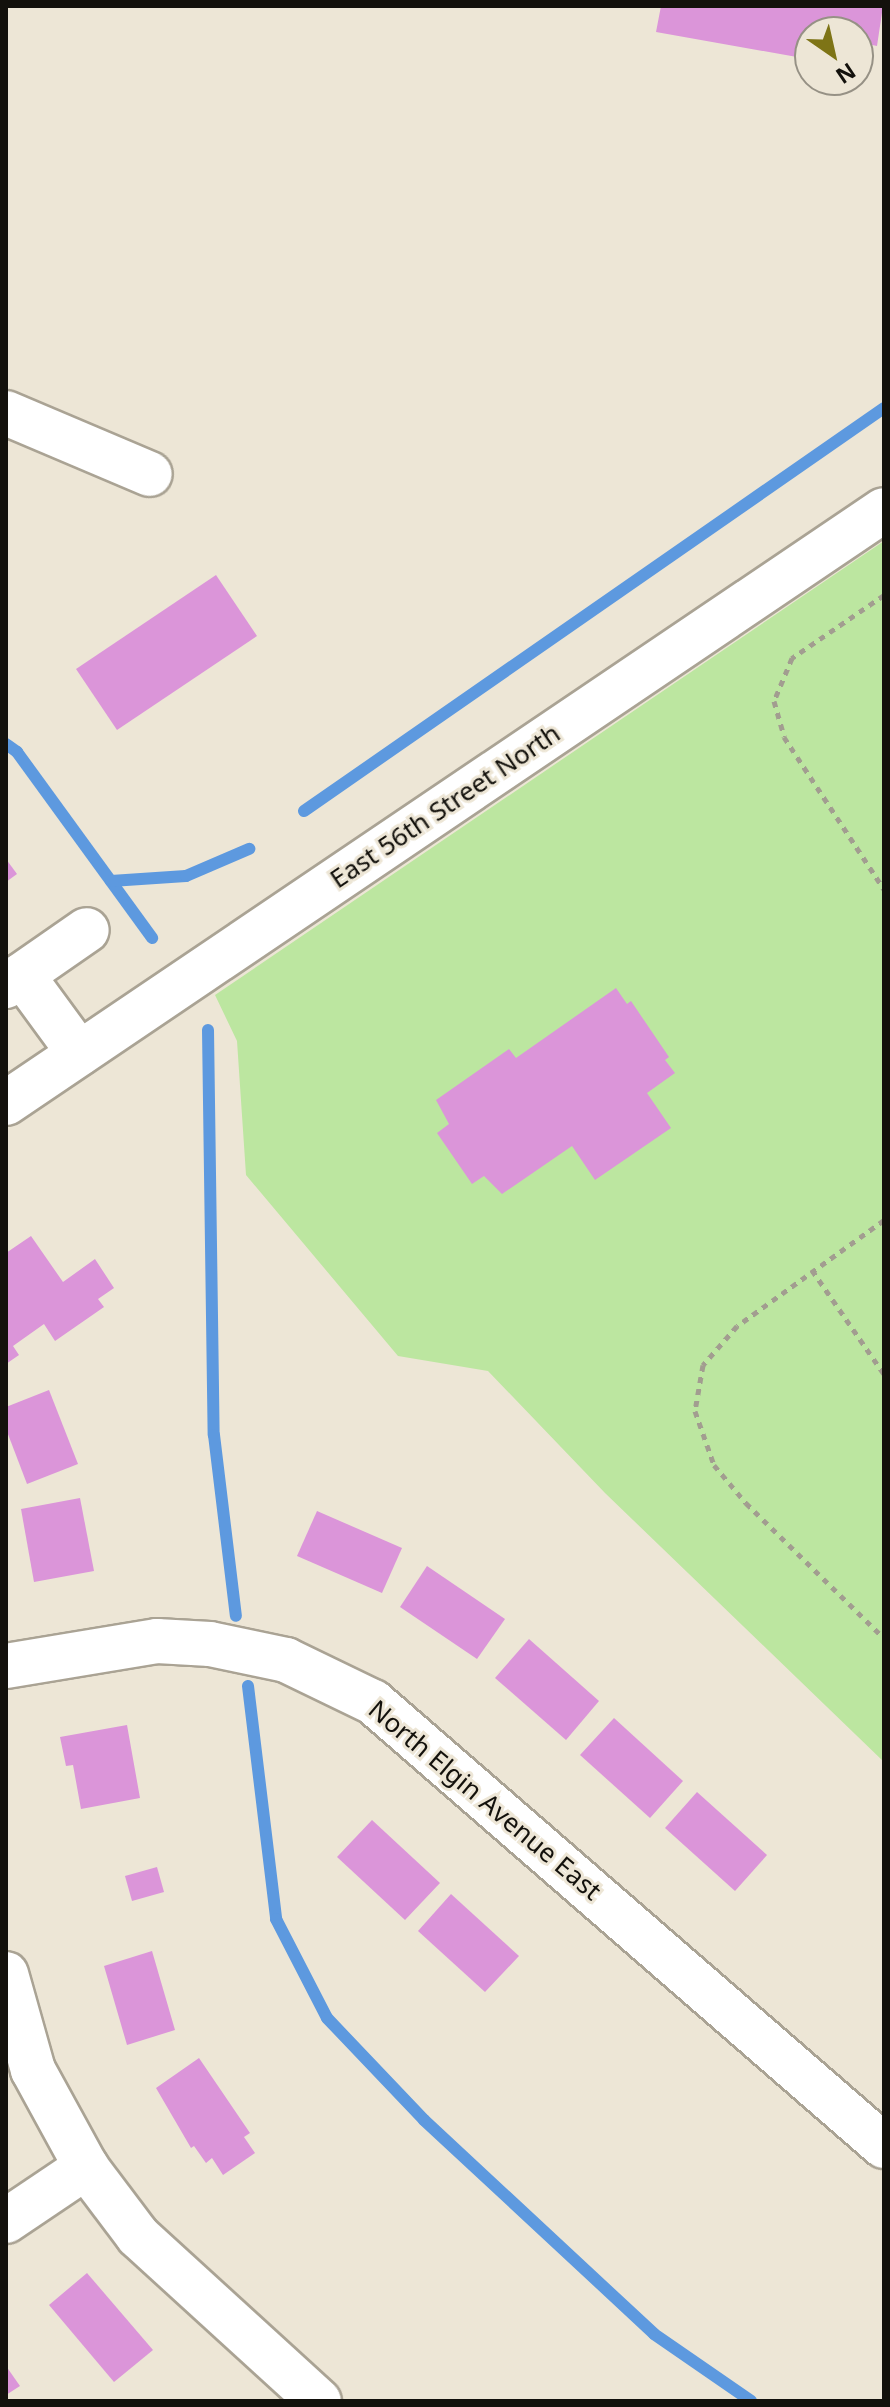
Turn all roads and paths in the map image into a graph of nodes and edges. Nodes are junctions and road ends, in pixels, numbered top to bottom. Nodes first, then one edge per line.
1 (6, 413) edge
2 (150, 474) dead end
3 (884, 510) edge
4 (884, 595) edge
5 (884, 889) edge
6 (87, 930) dead end
7 (14, 980) edge
8 (79, 1053) junction
9 (6, 1103) edge
10 (884, 1220) edge
11 (812, 1270) junction
12 (884, 1374) edge
13 (884, 1638) edge
14 (6, 1666) edge
15 (6, 1974) edge
16 (884, 2146) edge
17 (86, 2167) junction
18 (6, 2221) edge
19 (319, 2401) edge

1 - 2 street
3 - 8 street, East 56th Street North
4 - 5 path
6 - 7 street
7 - 8 street
8 - 9 street, East 56th Street North
10 - 11 path
11 - 12 path
11 - 13 path
14 - 16 street, North Elgin Avenue East
15 - 17 street
17 - 18 street
17 - 19 street

